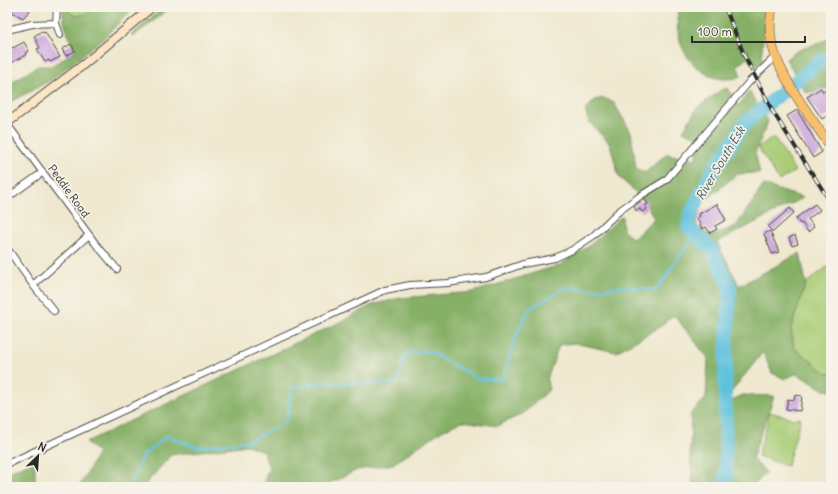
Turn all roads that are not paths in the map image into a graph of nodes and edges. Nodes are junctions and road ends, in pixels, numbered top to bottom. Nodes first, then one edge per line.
1 (152, 7) edge
2 (772, 7) edge
3 (57, 8) dead end
4 (56, 23) junction
5 (7, 30) edge
6 (60, 35) dead end
7 (776, 58) junction
8 (7, 123) edge
9 (831, 148) edge
10 (43, 172) junction
11 (7, 198) edge
12 (89, 235) junction
13 (7, 248) edge
14 (117, 269) dead end
15 (33, 285) junction
16 (54, 311) dead end
17 (7, 464) edge

1 - 8 main road
2 - 7 main road
3 - 4 street
4 - 5 street
4 - 6 street
7 - 9 main road
7 - 17 street
8 - 10 street, Peddie Road
10 - 11 street
10 - 12 street, Peddie Road
12 - 14 street, Peddie Road
12 - 15 street
13 - 15 street
15 - 16 street

